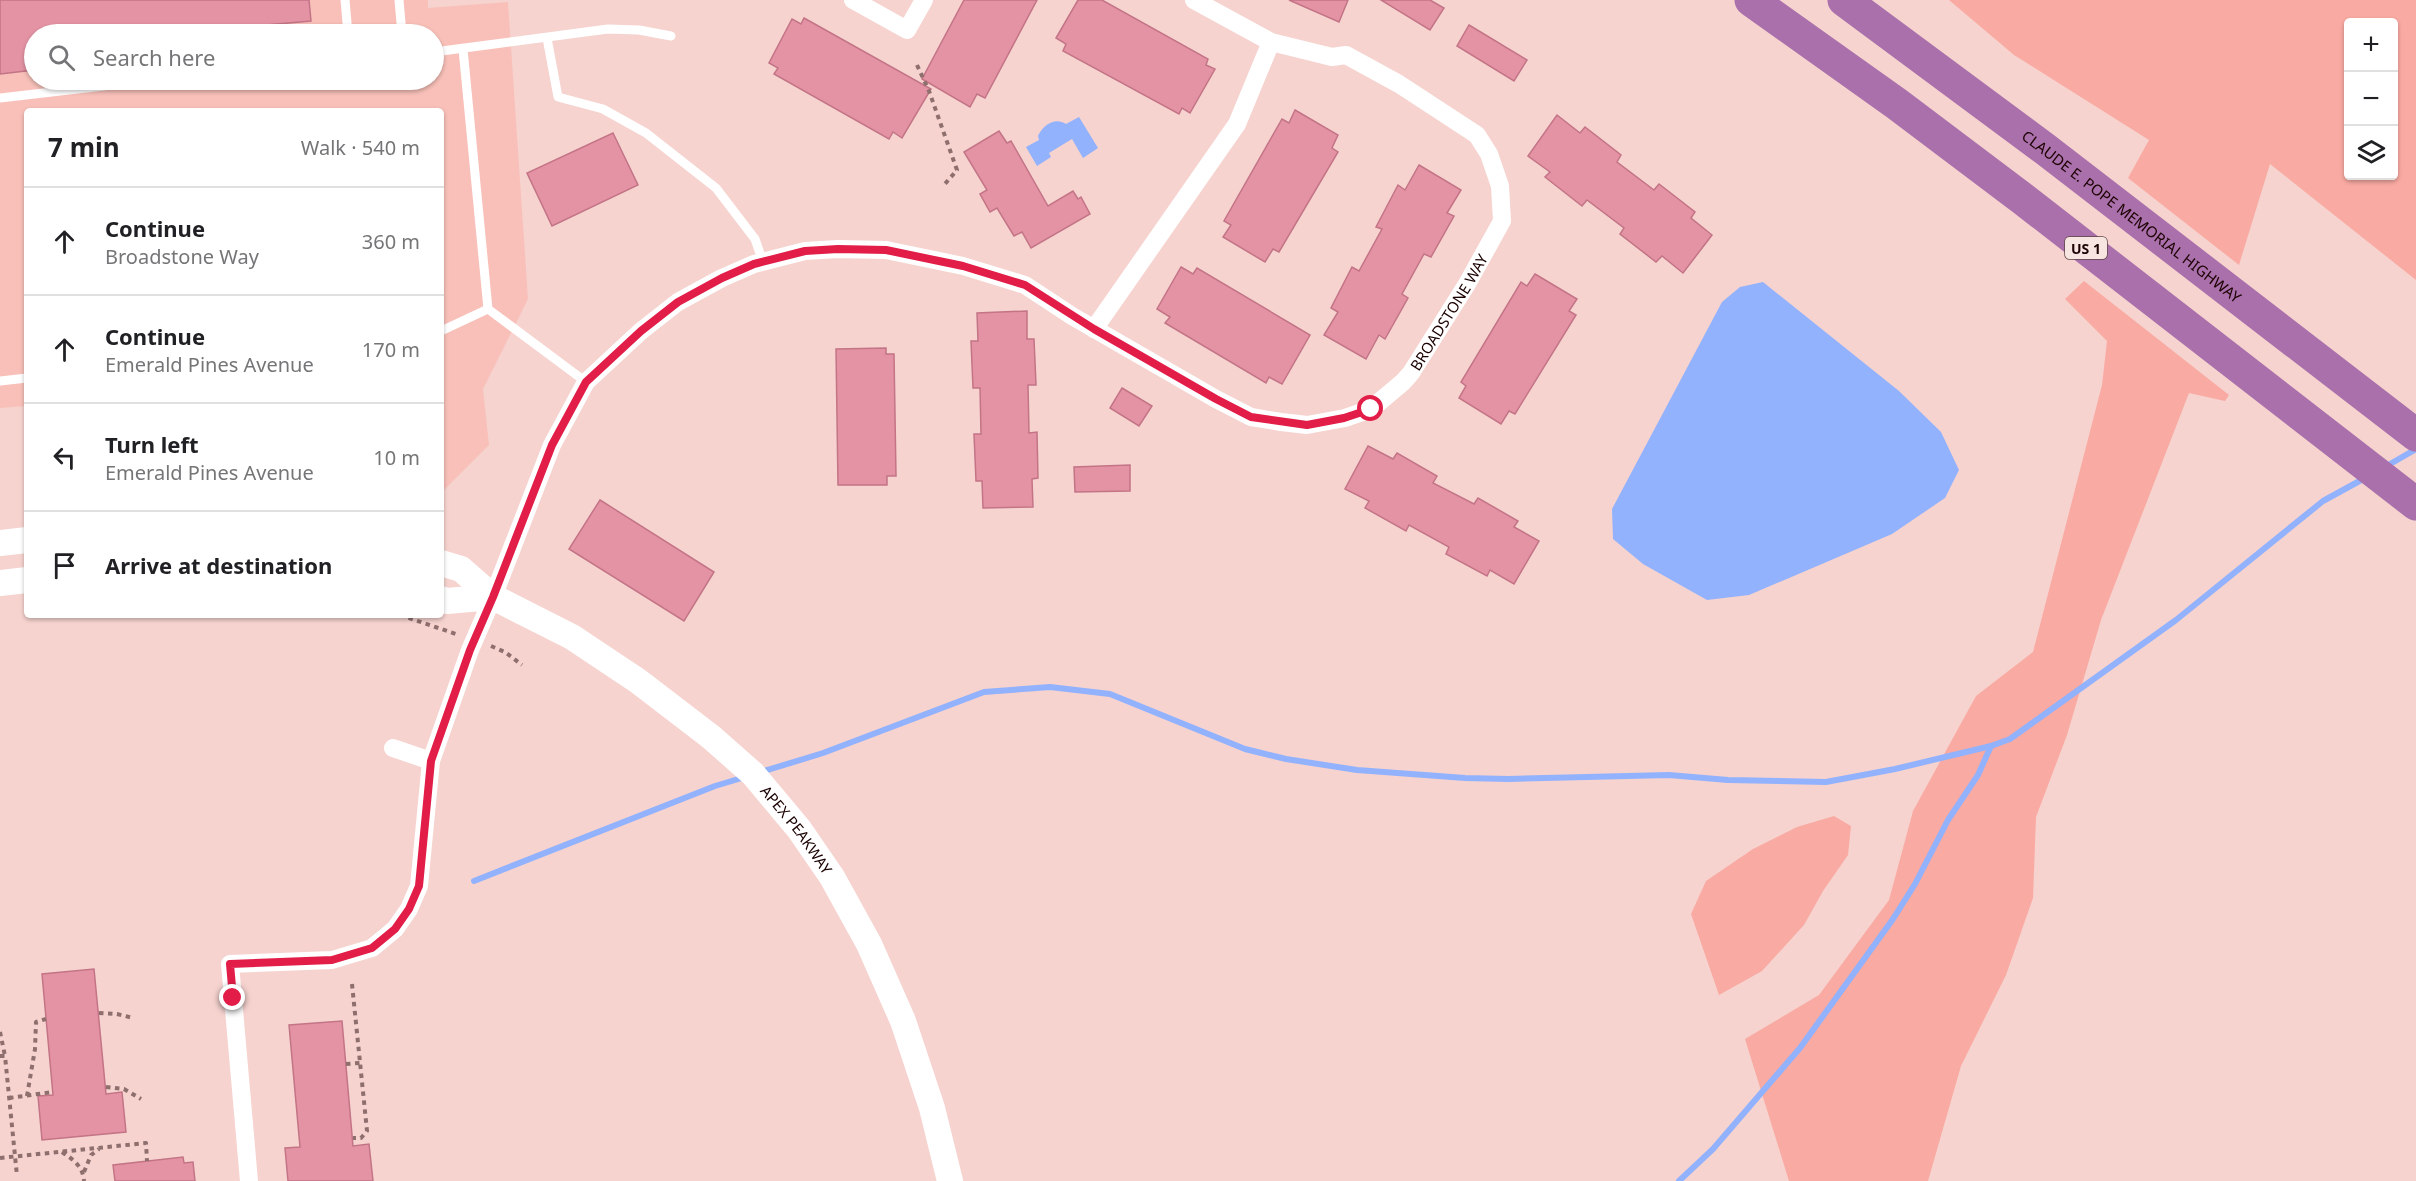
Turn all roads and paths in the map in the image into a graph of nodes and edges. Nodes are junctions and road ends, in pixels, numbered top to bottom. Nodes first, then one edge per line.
1 (345, 0) edge
2 (399, 0) edge
3 (853, 0) edge
4 (924, 0) edge
5 (1194, 0) edge
6 (1751, 0) edge
7 (1844, 0) edge
8 (347, 24) edge
9 (401, 24) edge
10 (671, 36) dead end
11 (547, 38) junction
12 (1271, 42) junction
13 (463, 49) junction
14 (444, 51) edge
15 (917, 65) dead end
16 (69, 90) edge
17 (0, 98) edge
18 (944, 184) dead end
19 (763, 262) junction
20 (488, 309) junction
21 (1094, 329) junction
22 (444, 330) edge
23 (24, 378) edge
24 (0, 381) edge
25 (586, 382) junction
26 (2416, 435) edge
27 (2416, 504) edge
28 (24, 540) edge
29 (0, 543) edge
30 (444, 564) edge
31 (24, 580) edge
32 (0, 583) edge
33 (493, 597) junction
34 (444, 600) edge
35 (409, 618) edge
36 (443, 630) dead end
37 (505, 652) dead end
38 (522, 665) dead end
39 (393, 748) dead end
40 (431, 761) junction
41 (352, 984) dead end
42 (99, 1013) dead end
43 (133, 1018) dead end
44 (46, 1019) dead end
45 (0, 1032) edge
46 (2, 1056) edge
47 (360, 1063) junction
48 (346, 1064) dead end
49 (106, 1087) dead end
50 (53, 1092) dead end
51 (27, 1096) junction
52 (9, 1098) junction
53 (141, 1099) dead end
54 (353, 1138) dead end
55 (100, 1148) junction
56 (63, 1152) junction
57 (15, 1157) junction
58 (0, 1158) edge
59 (147, 1161) dead end
60 (83, 1172) junction
61 (17, 1176) dead end
62 (84, 1181) edge
63 (249, 1181) edge
64 (950, 1181) edge

1 - 8 lane
2 - 9 lane
3 - 4 street
5 - 12 street, BROADSTONE WAY
6 - 27 highway, US 1
7 - 26 highway, CLAUDE E. POPE MEMORIAL HIGHWAY
10 - 11 lane
11 - 13 lane
11 - 19 lane
12 - 21 street
12 - 21 street, BROADSTONE WAY
13 - 14 lane
13 - 20 lane
15 - 18 path
16 - 17 lane
19 - 21 street, BROADSTONE WAY
19 - 25 street, BROADSTONE WAY
20 - 22 lane
20 - 25 lane
23 - 24 lane
25 - 33 street, BROADSTONE WAY
28 - 29 main road
30 - 33 main road, APEX PEAKWAY
31 - 32 main road
33 - 34 main road
33 - 40 street, BROADSTONE WAY
33 - 64 main road, APEX PEAKWAY
35 - 36 path
37 - 38 path
39 - 40 street
40 - 63 street, BROADSTONE WAY
41 - 47 path
42 - 43 path
44 - 51 path
45 - 46 path
46 - 52 path
47 - 48 path
47 - 54 path
49 - 53 path
50 - 51 path
51 - 52 path
52 - 57 path
55 - 56 path
55 - 59 path
55 - 60 path
56 - 57 path
56 - 60 path
57 - 58 path
57 - 61 path
60 - 62 path

